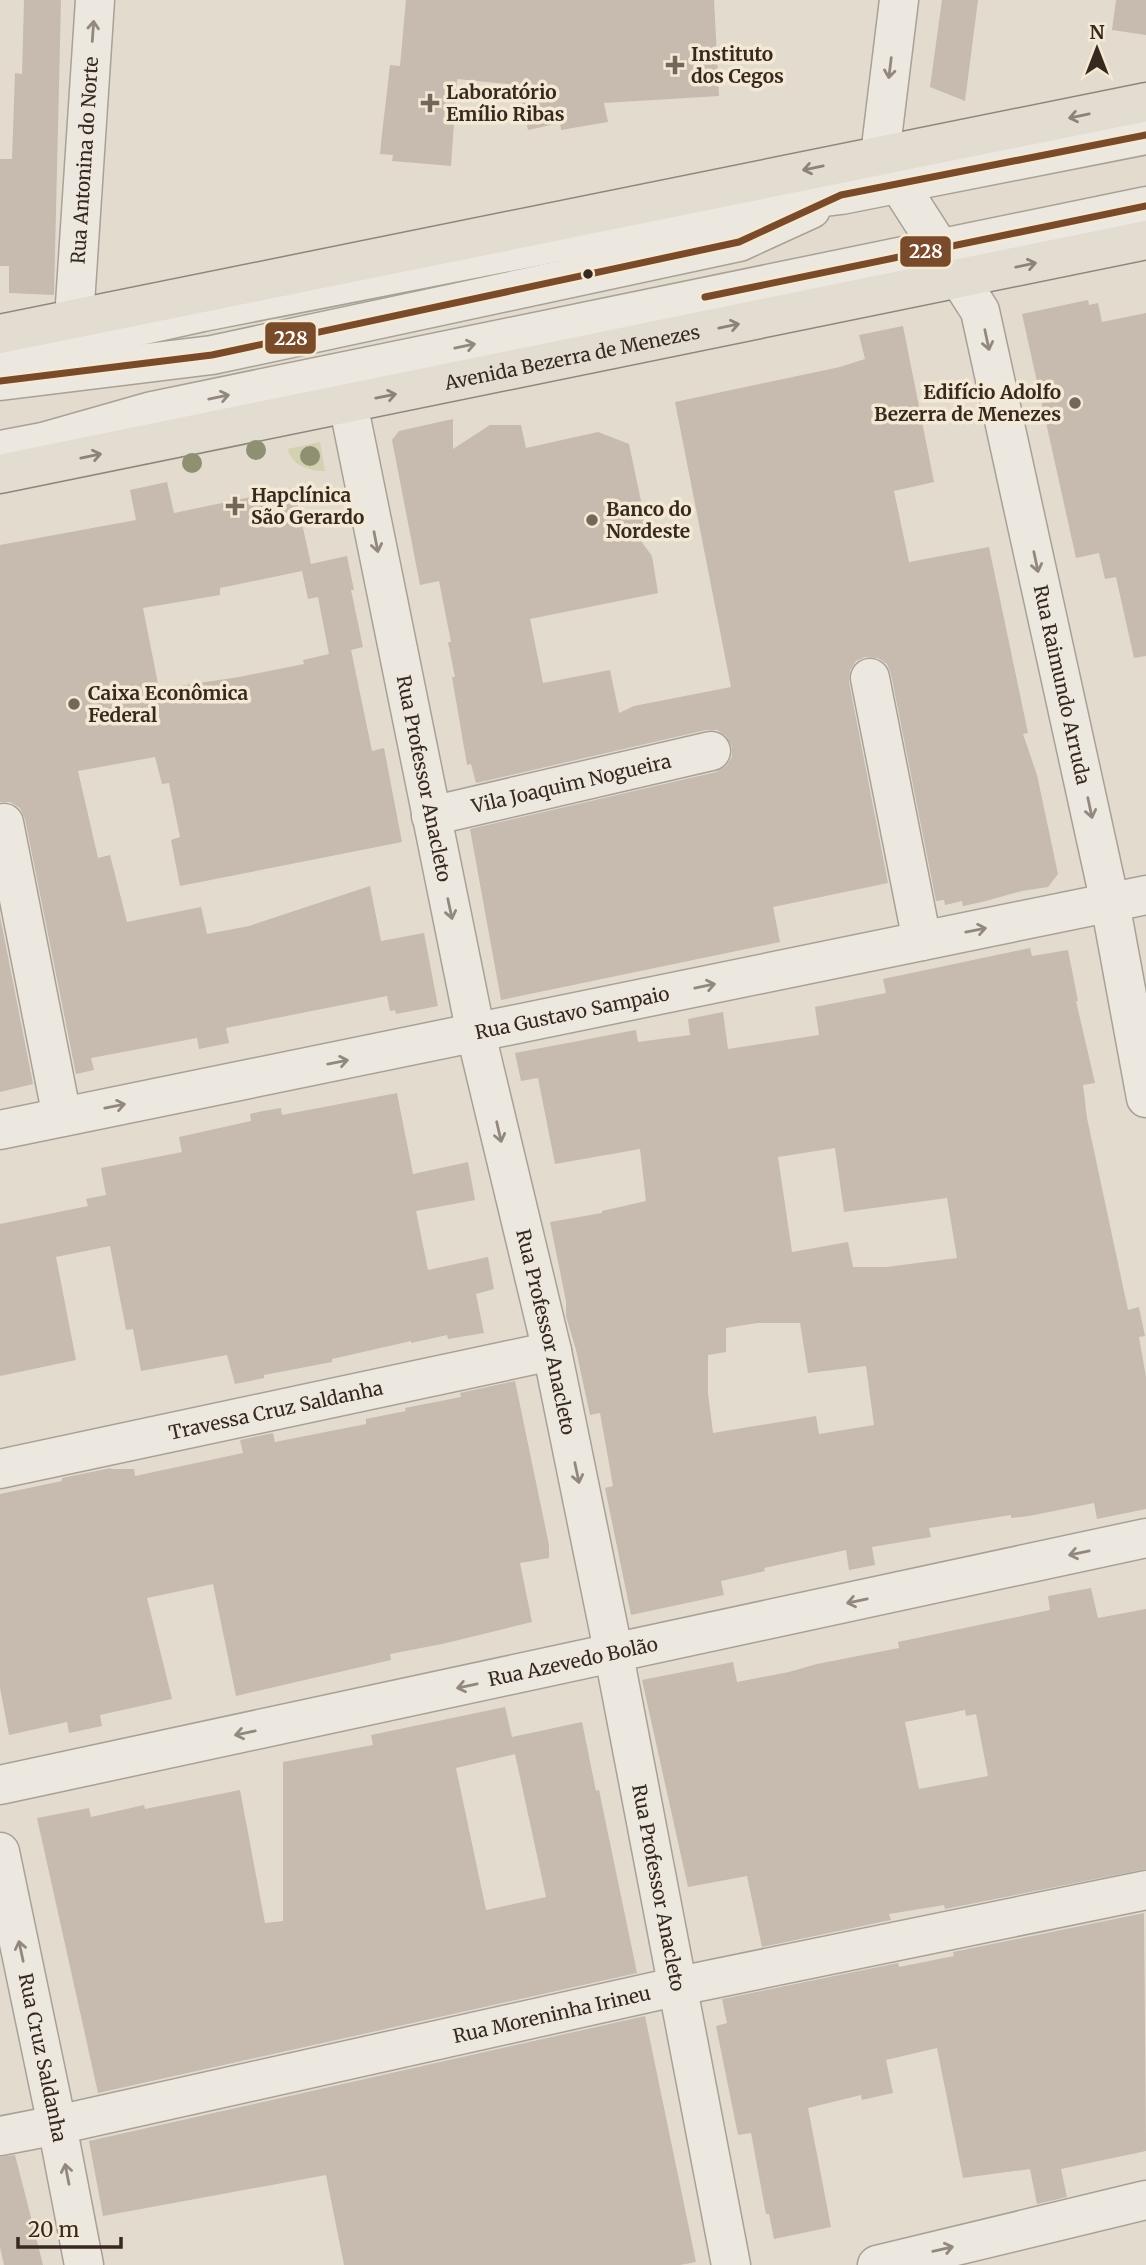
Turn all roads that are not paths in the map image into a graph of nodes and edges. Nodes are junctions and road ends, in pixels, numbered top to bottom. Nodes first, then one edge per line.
1 (95, 0) edge
2 (899, 0) edge
3 (1146, 102) edge
4 (1146, 135) edge
5 (889, 170) junction
6 (841, 195) junction
7 (1146, 206) edge
8 (1146, 240) edge
9 (950, 263) junction
10 (74, 319) junction
11 (0, 334) edge
12 (0, 357) edge
13 (0, 381) edge
14 (348, 403) junction
15 (152, 411) junction
16 (0, 425) edge
17 (0, 450) edge
18 (0, 474) edge
19 (870, 678) dead end
20 (711, 751) dead end
21 (431, 816) junction
22 (4, 823) dead end
23 (1128, 899) edge
24 (922, 941) junction
25 (476, 1034) junction
26 (1146, 1098) edge
27 (62, 1117) junction
28 (0, 1130) edge
29 (552, 1351) junction
30 (0, 1469) edge
31 (1146, 1538) edge
32 (614, 1654) junction
33 (0, 1785) edge
34 (0, 1852) edge
35 (1146, 1890) edge
36 (679, 1986) junction
37 (57, 2125) junction
38 (0, 2136) edge
39 (1146, 2200) edge
40 (84, 2265) edge
41 (731, 2265) edge
42 (877, 2265) edge

10 -> 1 street, Rua Antonina do Norte
2 -> 5 street
3 -> 5 main road
4 - 5 street
5 - 6 street
5 - 9 street, Rua Raimundo Arruda
5 -> 10 main road
6 - 12 street
6 - 13 street
7 - 9 street, Avenida Bezerra de Menezes
9 -> 8 main road, Avenida Bezerra de Menezes
14 -> 9 main road, Avenida Bezerra de Menezes
15 -> 9 street, Avenida Bezerra de Menezes
9 -> 23 street, Rua Raimundo Arruda
10 - 11 main road
18 -> 14 main road, Avenida Bezerra de Menezes
14 -> 21 street, Rua Professor Anacleto
15 - 16 street, Avenida Bezerra de Menezes
15 - 17 street, Avenida Bezerra de Menezes
19 - 24 street
20 - 21 street, Vila Joaquim Nogueira
21 -> 25 street, Rua Professor Anacleto
22 - 27 street
24 -> 23 street, Rua Gustavo Sampaio
23 - 26 street, Rua Raimundo Arruda
25 -> 24 street, Rua Gustavo Sampaio
27 -> 25 street, Rua Gustavo Sampaio
25 -> 29 street, Rua Professor Anacleto
27 - 28 street, Rua Gustavo Sampaio
29 - 30 street, Travessa Cruz Saldanha
29 -> 32 street, Rua Professor Anacleto
31 -> 32 street, Rua Azevedo Bolão
32 -> 33 street, Rua Azevedo Bolão
32 - 36 street, Rua Professor Anacleto
37 -> 34 street, Rua Cruz Saldanha
35 - 36 street, Rua Moreninha Irineu
36 - 37 street, Rua Moreninha Irineu
36 - 41 street, Rua Professor Anacleto
37 - 38 street, Rua Moreninha Irineu
40 -> 37 street, Rua Cruz Saldanha
42 -> 39 street

